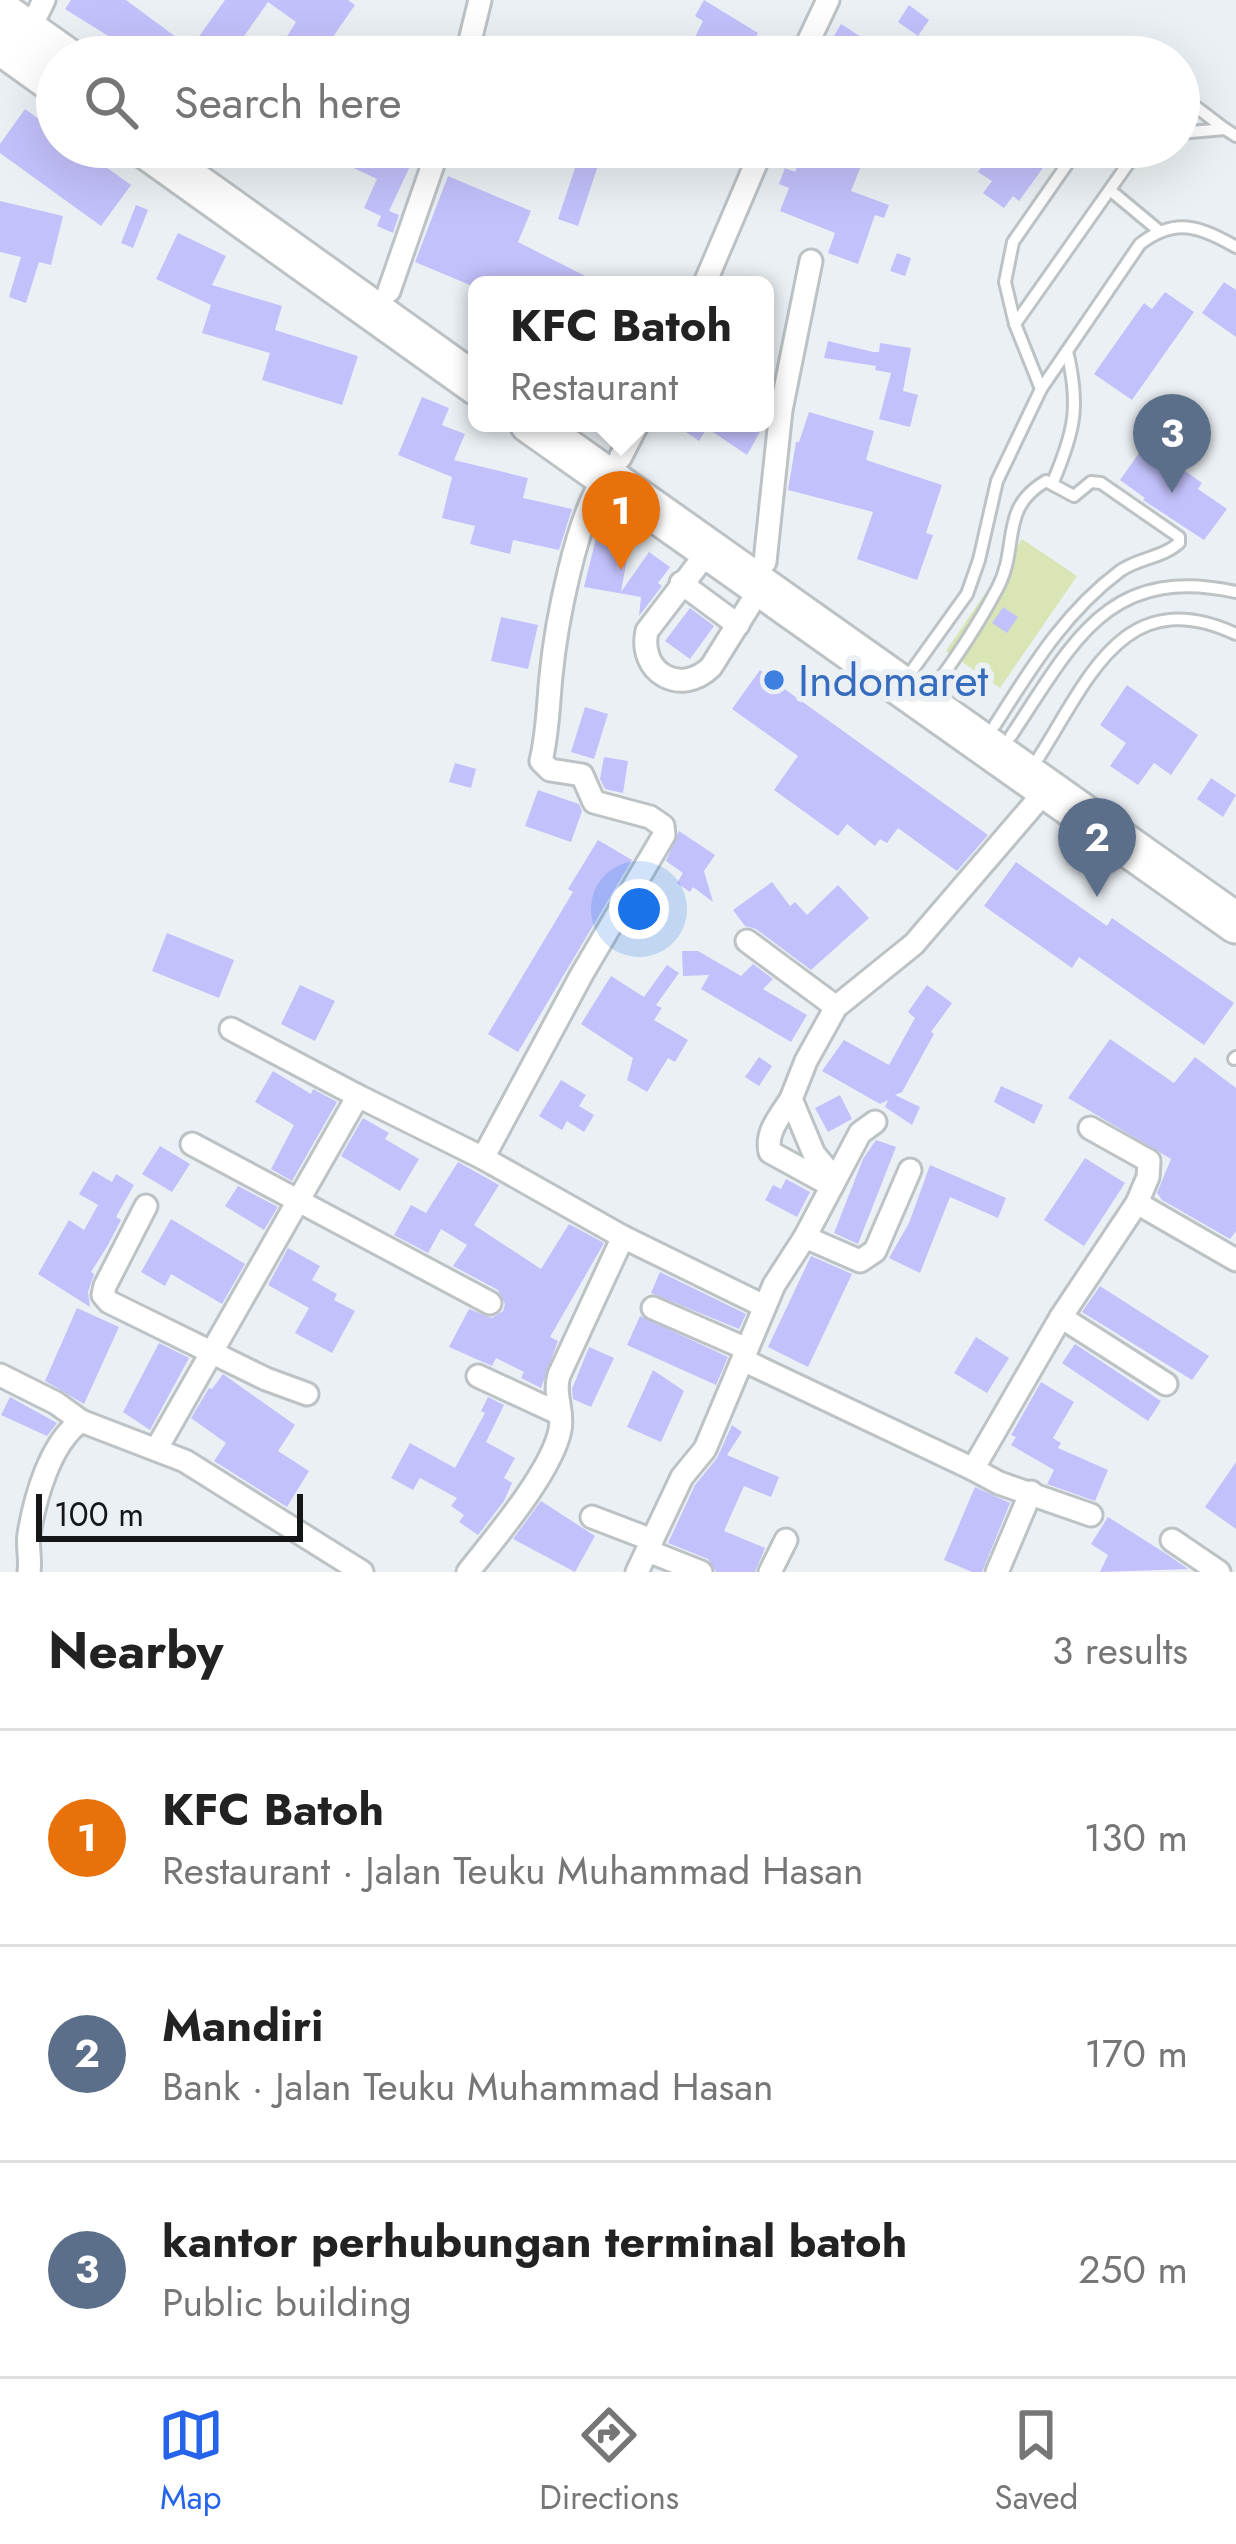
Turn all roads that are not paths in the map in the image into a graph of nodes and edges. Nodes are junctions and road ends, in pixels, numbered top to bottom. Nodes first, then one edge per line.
1 (480, 0) edge
2 (828, 0) edge
3 (18, 21) edge
4 (471, 36) edge
5 (813, 36) edge
6 (36, 51) edge
7 (1200, 110) edge
8 (1230, 133) edge
9 (178, 168) edge
10 (211, 168) edge
11 (432, 168) edge
12 (754, 168) edge
13 (1064, 168) edge
14 (1128, 168) edge
15 (1110, 190) junction
16 (1158, 230) junction
17 (303, 246) junction
18 (1236, 247) edge
19 (811, 261) dead end
20 (708, 276) edge
21 (389, 291) junction
22 (1015, 324) junction
23 (468, 348) edge
24 (1067, 350) junction
25 (468, 378) edge
26 (1041, 389) junction
27 (558, 432) edge
28 (587, 432) edge
29 (621, 452) edge
30 (1053, 482) junction
31 (709, 550) junction
32 (763, 574) junction
33 (681, 583) junction
34 (1236, 592) edge
35 (738, 625) junction
36 (1236, 634) edge
37 (918, 685) junction
38 (1014, 754) junction
39 (1236, 892) edge
40 (1236, 923) edge
41 (747, 941) dead end
42 (836, 1007) junction
43 (231, 1029) dead end
44 (358, 1096) junction
45 (791, 1099) junction
46 (875, 1122) dead end
47 (1090, 1128) dead end
48 (192, 1144) dead end
49 (483, 1159) junction
50 (910, 1170) dead end
51 (834, 1183) junction
52 (302, 1201) junction
53 (1137, 1203) junction
54 (146, 1206) dead end
55 (623, 1237) junction
56 (805, 1237) junction
57 (1236, 1260) edge
58 (490, 1303) dead end
59 (764, 1306) junction
60 (653, 1308) dead end
61 (1061, 1317) junction
62 (214, 1352) junction
63 (745, 1355) junction
64 (0, 1375) edge
65 (478, 1376) dead end
66 (1166, 1384) dead end
67 (307, 1394) dead end
68 (560, 1414) junction
69 (81, 1421) junction
70 (157, 1448) junction
71 (973, 1469) junction
72 (1031, 1492) junction
73 (1091, 1515) dead end
74 (592, 1517) dead end
75 (786, 1540) dead end
76 (1172, 1540) dead end
77 (650, 1545) junction
78 (29, 1572) edge
79 (362, 1572) edge
80 (468, 1572) edge
81 (637, 1572) edge
82 (701, 1572) edge
83 (770, 1572) edge
84 (997, 1572) edge
85 (1219, 1572) edge

1 - 4 street
2 - 5 street
3 - 6 highway
7 - 8 lane
9 - 17 highway
10 - 17 highway
11 - 21 street
12 - 20 street
13 - 22 lane
14 - 15 lane
15 - 16 lane
15 - 22 lane
16 - 18 lane
16 - 24 lane
17 - 21 highway
17 - 25 highway
19 - 32 street
21 - 23 highway
22 - 26 lane
24 - 26 lane
24 - 30 lane
26 - 37 lane
27 - 29 highway
28 - 29 highway
29 - 31 highway
29 - 32 highway
29 - 49 street
30 - 37 lane
30 - 38 lane
31 - 32 highway
31 - 33 street
32 - 35 street
32 - 37 highway
33 - 35 street
33 - 35 street
34 - 38 lane
36 - 38 lane
37 - 38 highway
38 - 39 highway
38 - 40 highway
38 - 42 street
41 - 42 street
42 - 45 street
43 - 44 street
44 - 49 street
44 - 52 street
45 - 51 street
45 - 51 street
46 - 51 street
47 - 53 street
48 - 52 street
49 - 55 street
50 - 56 street
51 - 56 street
52 - 58 street
52 - 62 street
53 - 57 street
53 - 61 street
54 - 62 street
55 - 59 street
55 - 68 street
56 - 59 street
59 - 63 street
60 - 63 street
61 - 66 street
61 - 71 street
62 - 67 street
62 - 70 street
63 - 71 street
63 - 77 street
64 - 69 street
65 - 68 street
68 - 80 street
69 - 70 street
69 - 78 street
70 - 79 street
71 - 72 street
72 - 73 street
72 - 84 street
74 - 77 street
75 - 83 street
76 - 85 street
77 - 81 street
77 - 82 street

